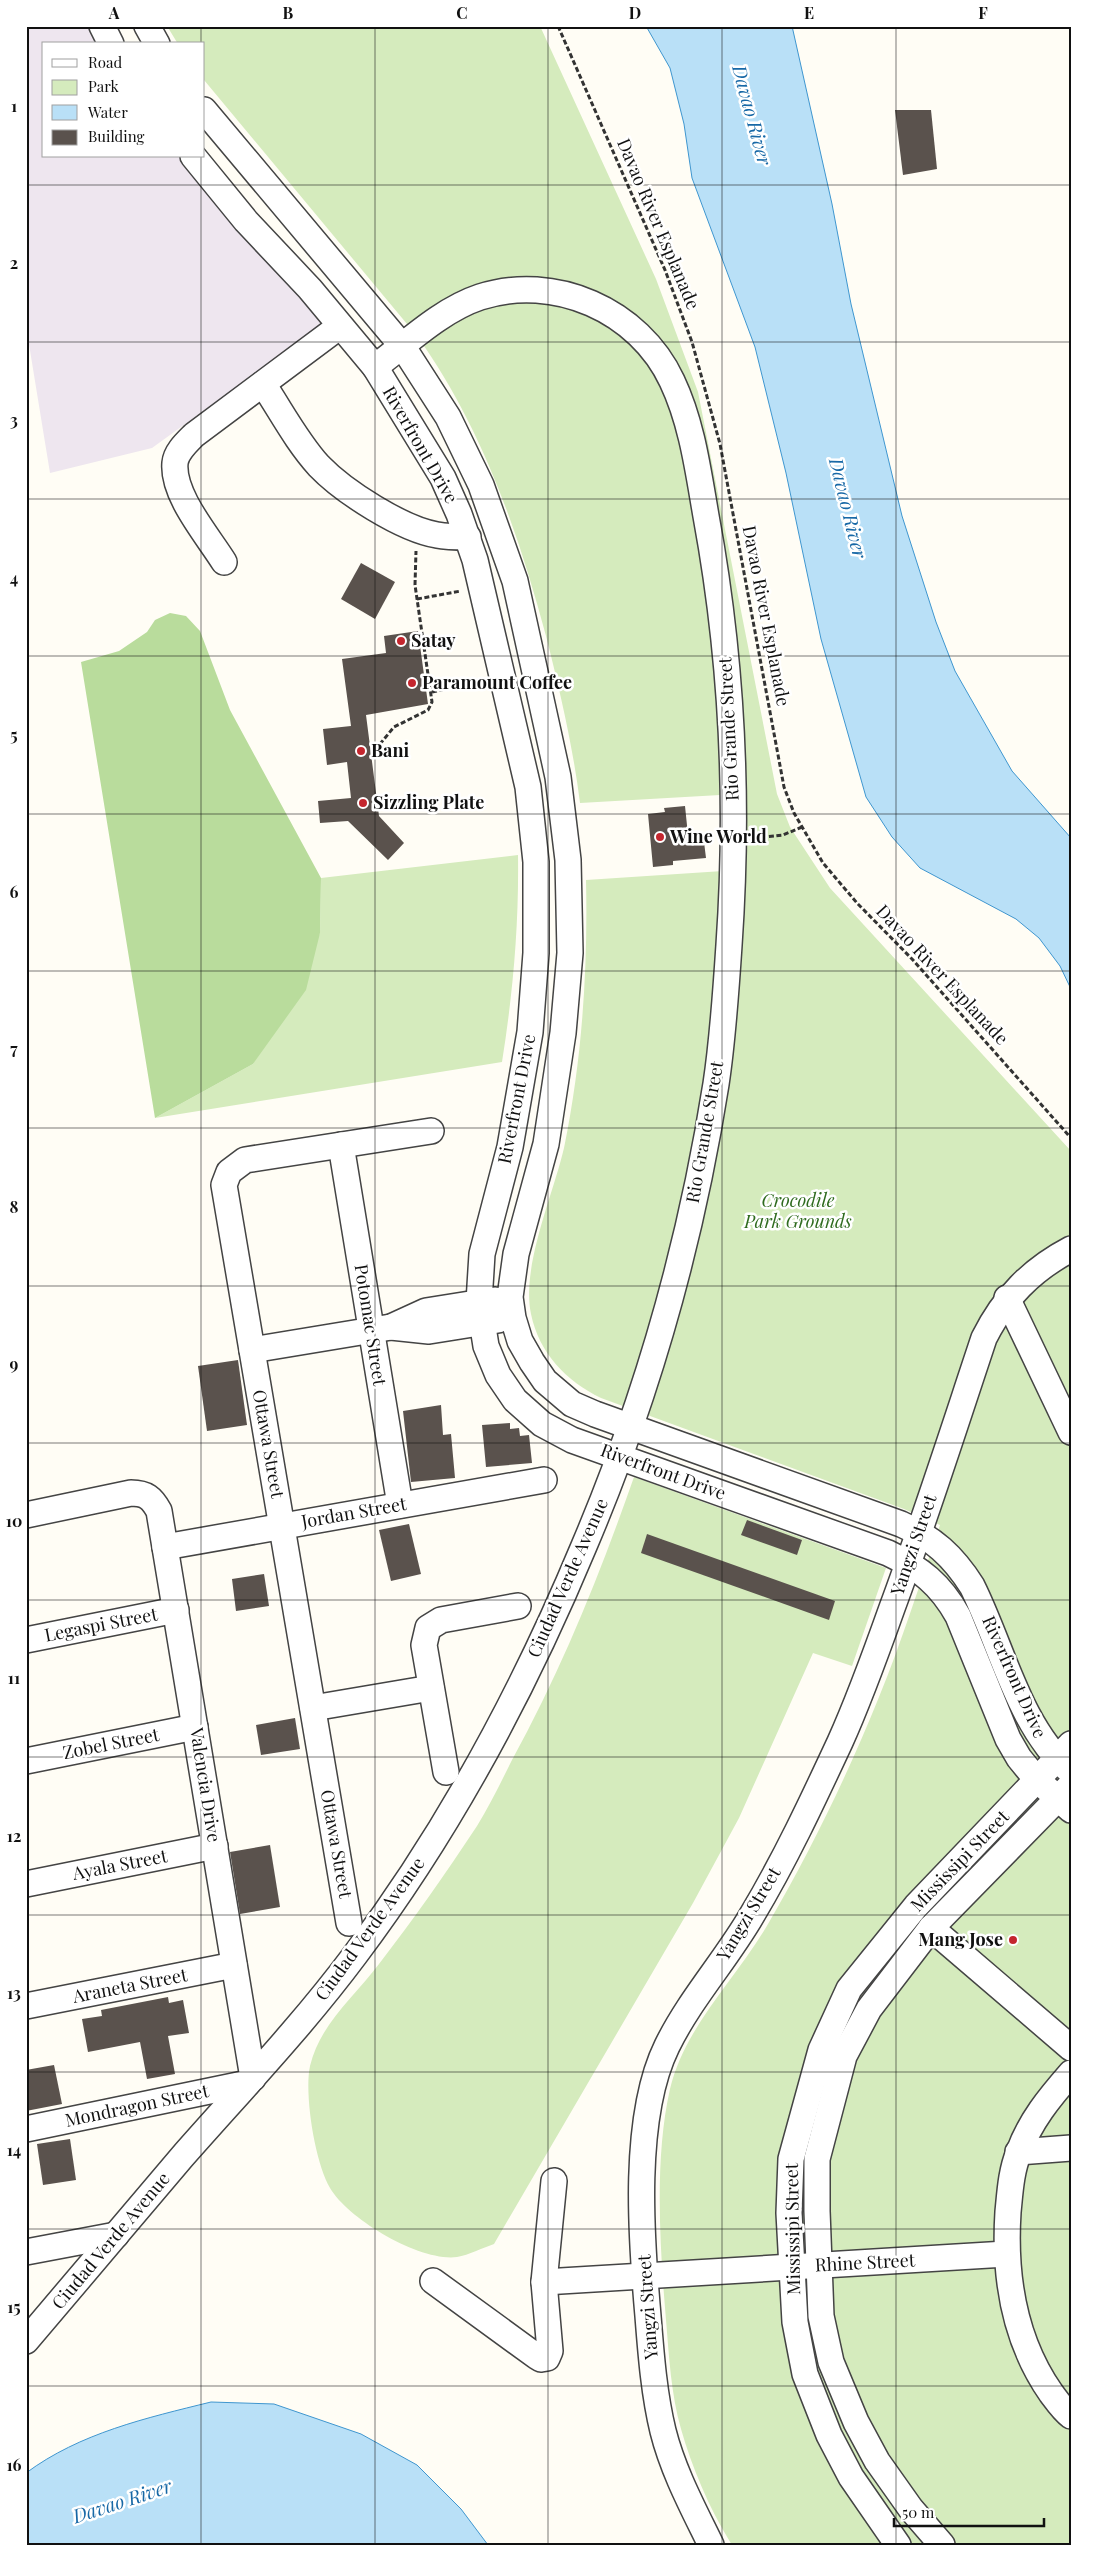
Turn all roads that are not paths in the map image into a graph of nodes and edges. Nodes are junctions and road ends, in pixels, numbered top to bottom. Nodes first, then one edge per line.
1 (102, 26) edge
2 (147, 26) edge
3 (110, 42) edge
4 (156, 42) edge
5 (205, 111) edge
6 (195, 158) edge
7 (340, 326) junction
8 (403, 347) junction
9 (375, 367) junction
10 (263, 384) junction
11 (468, 537) junction
12 (224, 562) dead end
13 (515, 581) junction
14 (483, 587) junction
15 (431, 1131) dead end
16 (341, 1145) junction
17 (1071, 1249) edge
18 (1007, 1298) junction
19 (512, 1307) junction
20 (480, 1313) junction
21 (381, 1329) junction
22 (252, 1350) junction
23 (629, 1427) junction
24 (1071, 1432) edge
25 (619, 1457) junction
26 (544, 1480) dead end
27 (400, 1505) junction
28 (26, 1515) edge
29 (282, 1526) junction
30 (919, 1532) junction
31 (165, 1547) junction
32 (909, 1563) junction
33 (518, 1606) dead end
34 (176, 1610) junction
35 (26, 1640) edge
36 (431, 1688) junction
37 (313, 1708) junction
38 (195, 1727) junction
39 (1066, 1759) edge
40 (26, 1761) edge
41 (446, 1772) dead end
42 (1037, 1780) junction
43 (1067, 1798) edge
44 (215, 1846) junction
45 (26, 1884) edge
46 (349, 1923) dead end
47 (932, 1928) junction
48 (234, 1965) junction
49 (26, 2006) edge
50 (1071, 2048) edge
51 (1071, 2073) edge
52 (250, 2080) junction
53 (26, 2129) edge
54 (1071, 2148) edge
55 (1018, 2152) junction
56 (554, 2181) dead end
57 (116, 2234) junction
58 (26, 2252) edge
59 (1006, 2254) junction
60 (818, 2266) junction
61 (791, 2267) junction
62 (644, 2276) junction
63 (433, 2280) dead end
64 (544, 2282) junction
65 (26, 2341) edge
66 (1069, 2412) edge
67 (939, 2544) edge
68 (711, 2545) edge
69 (898, 2545) edge

1 - 3 street
2 - 4 street
5 - 8 street, Riverfront Drive
6 - 7 street, Riverfront Drive
7 - 9 street, Riverfront Drive
7 - 10 street
8 - 9 street, Rio Grande Street
8 - 13 street, Riverfront Drive
8 - 23 street, Rio Grande Street
9 - 11 street, Riverfront Drive
10 - 11 street
10 - 12 street
11 - 14 street, Riverfront Drive
13 - 14 street
13 - 19 street, Riverfront Drive
14 - 20 street, Riverfront Drive
15 - 16 street, Ottawa Street
16 - 21 street, Potomac Street
16 - 22 street, Ottawa Street
17 - 18 street, Yangzi Street
18 - 24 street
18 - 30 street, Yangzi Street
19 - 20 street
19 - 23 street, Riverfront Drive
20 - 21 street
20 - 25 street, Riverfront Drive
21 - 22 street
21 - 27 street, Potomac Street
22 - 29 street, Ottawa Street
23 - 25 street, Rio Grande Street
23 - 30 street, Riverfront Drive
25 - 32 street, Riverfront Drive
25 - 52 street, Ciudad Verde Avenue
26 - 27 street, Jordan Street
27 - 29 street, Jordan Street
28 - 31 street, Valencia Drive
29 - 31 street, Jordan Street
29 - 37 street, Ottawa Street
30 - 32 street, Yangzi Street
30 - 39 street, Riverfront Drive
31 - 34 street, Valencia Drive
32 - 42 street, Riverfront Drive
32 - 62 street, Yangzi Street
33 - 36 street
34 - 35 street, Legaspi Street
34 - 38 street, Valencia Drive
36 - 37 street
36 - 41 street
37 - 46 street, Ottawa Street
38 - 40 street, Zobel Street
38 - 44 street, Valencia Drive
39 - 42 street, Mississipi Street
42 - 43 street, Riverfront Drive
42 - 61 street, Mississipi Street
43 - 47 street, Mississipi Street
44 - 45 street, Ayala Street
44 - 48 street, Valencia Drive
47 - 50 street
47 - 60 street, Mississipi Street
48 - 49 street, Araneta Street
48 - 52 street, Valencia Drive
51 - 55 street
52 - 53 street, Mondragon Street
52 - 57 street, Ciudad Verde Avenue
54 - 55 street
55 - 59 street
56 - 64 street
57 - 58 street
57 - 65 street, Ciudad Verde Avenue
59 - 60 street, Rhine Street
59 - 66 street
60 - 61 street, Rhine Street
60 - 67 street, Mississipi Street
61 - 62 street, Rhine Street
61 - 69 street, Mississipi Street
62 - 64 street, Rhine Street
62 - 68 street, Yangzi Street
63 - 64 street

